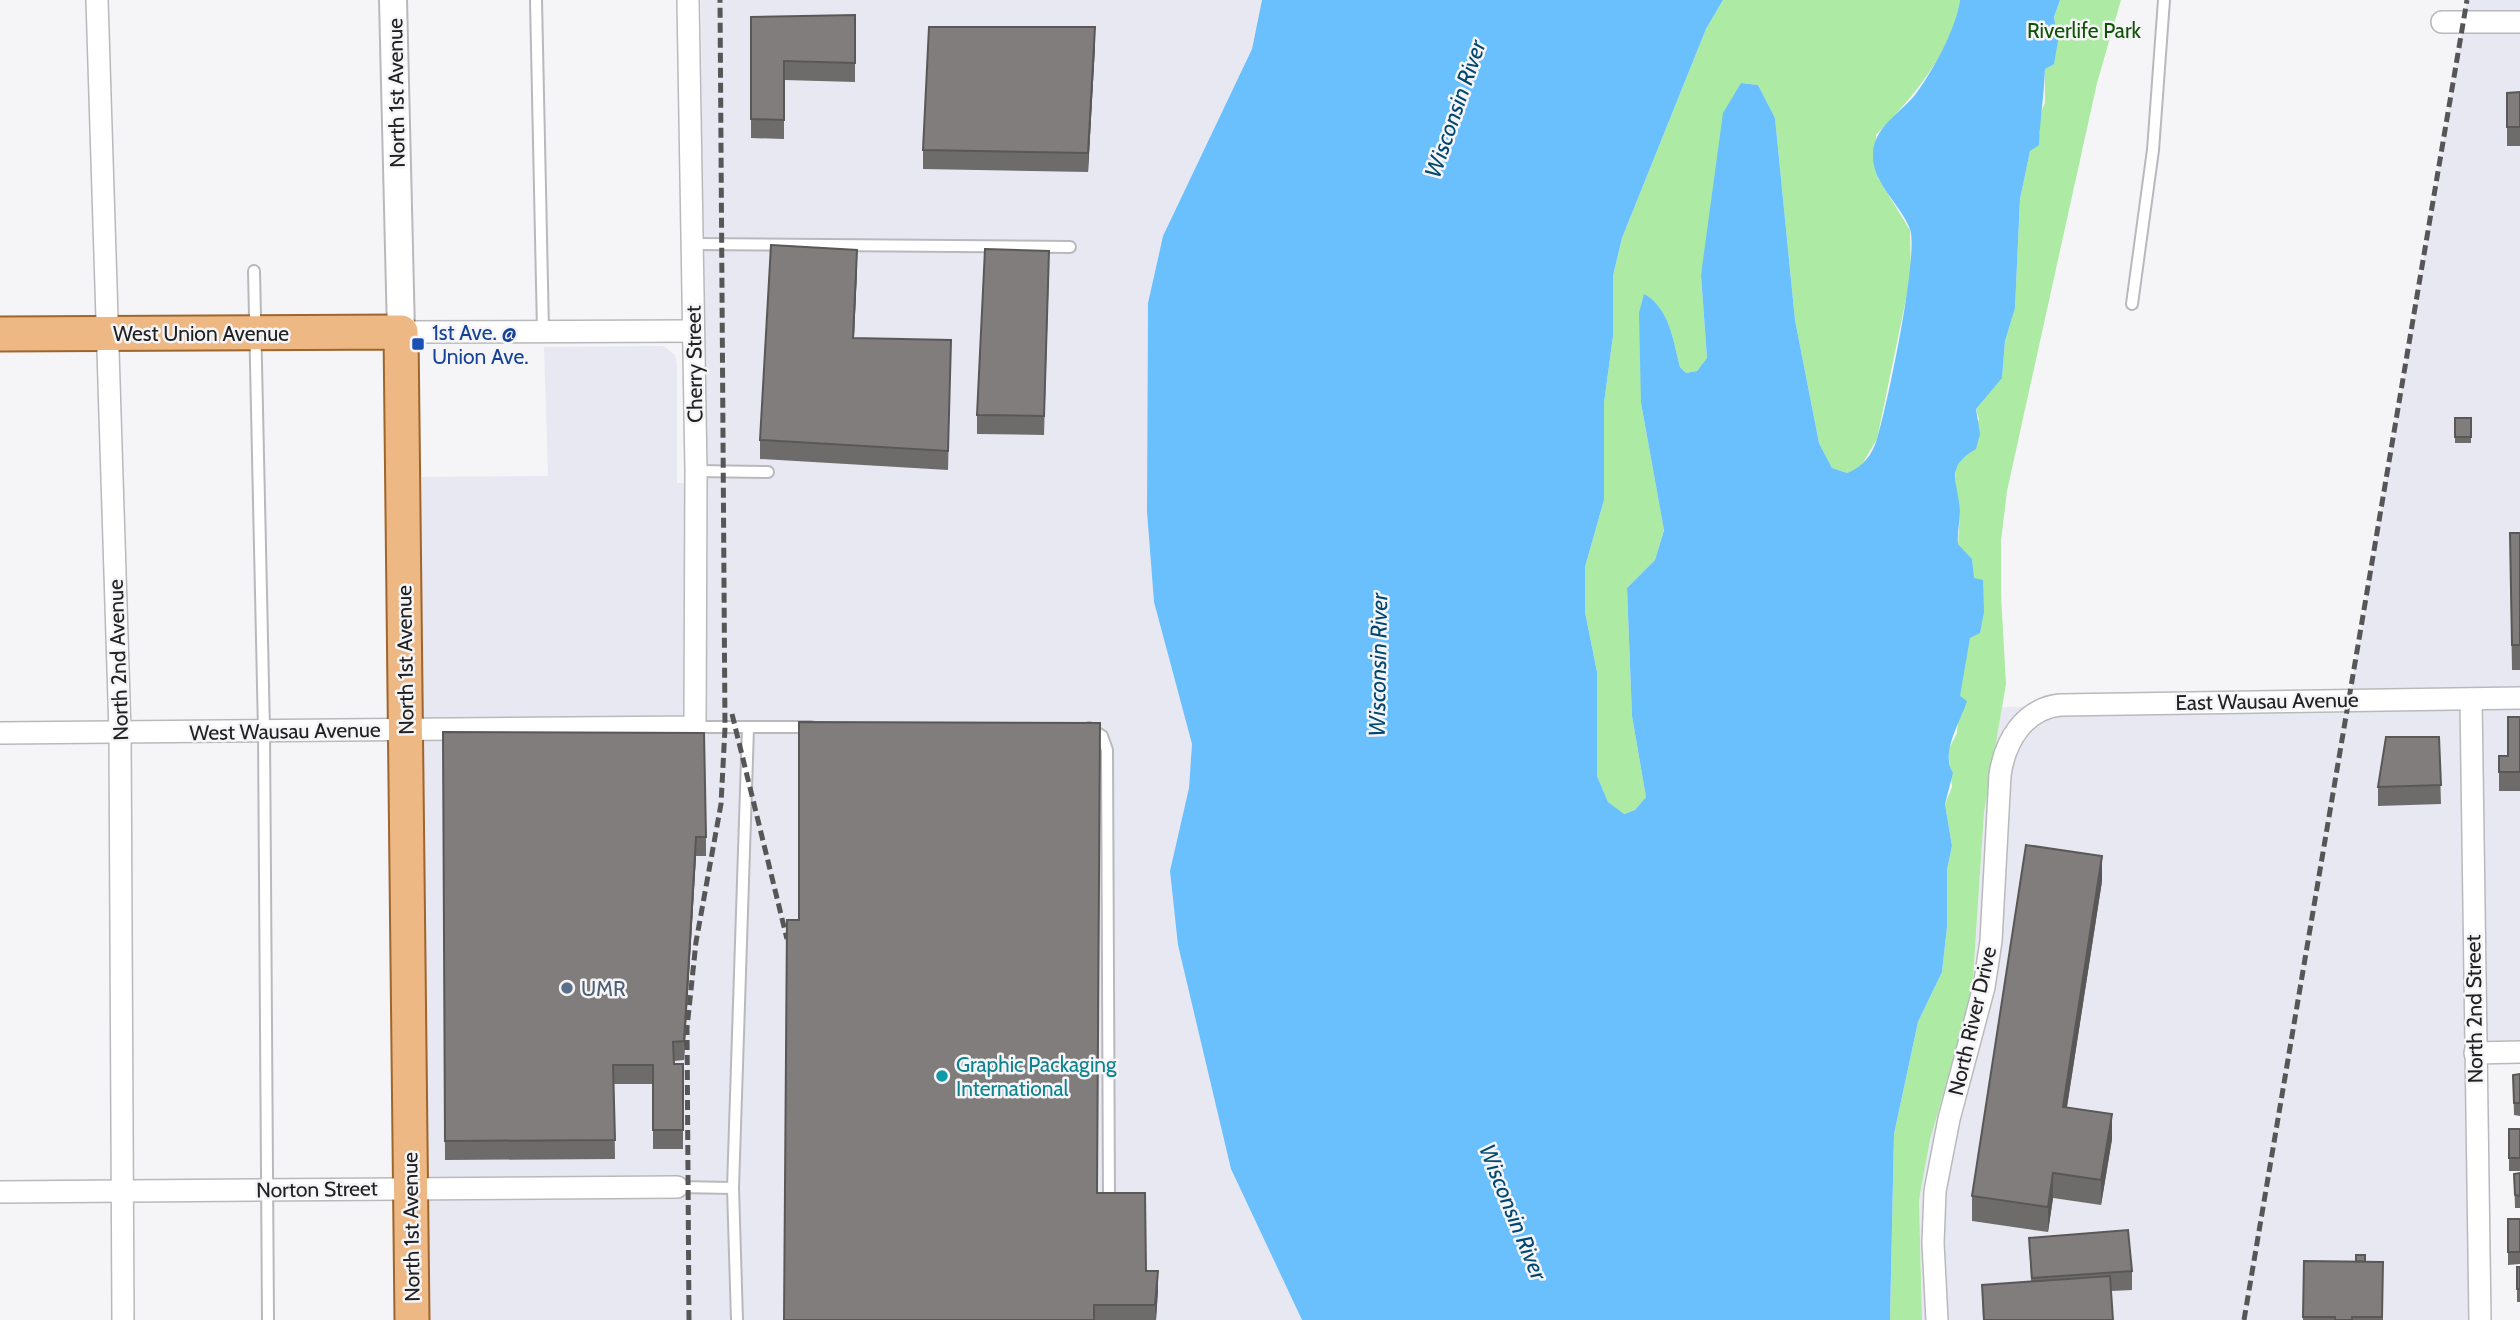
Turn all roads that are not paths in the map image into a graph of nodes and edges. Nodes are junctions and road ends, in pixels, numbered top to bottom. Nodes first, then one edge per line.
1 (97, 0) edge
2 (393, 0) edge
3 (536, 0) edge
4 (688, 0) edge
5 (2164, 0) edge
6 (2442, 22) dead end
7 (2520, 22) edge
8 (692, 244) junction
9 (1070, 247) dead end
10 (254, 271) dead end
11 (2132, 304) dead end
12 (543, 331) junction
13 (693, 331) junction
14 (106, 332) junction
15 (401, 332) junction
16 (255, 333) junction
17 (0, 334) edge
18 (696, 471) junction
19 (768, 472) dead end
20 (2471, 698) junction
21 (2520, 698) edge
22 (1080, 726) edge
23 (2021, 726) joint
24 (695, 727) junction
25 (828, 727) edge
26 (748, 728) junction
27 (405, 730) junction
28 (264, 731) junction
29 (120, 732) junction
30 (0, 733) edge
31 (2520, 1052) edge
32 (2475, 1053) junction
33 (677, 1187) joint
34 (410, 1188) junction
35 (733, 1188) junction
36 (269, 1189) junction
37 (0, 1192) edge
38 (121, 1192) junction
39 (1109, 1202) edge
40 (122, 1320) edge
41 (268, 1320) edge
42 (412, 1320) edge
43 (737, 1320) edge
44 (1937, 1320) edge
45 (2480, 1320) edge

1 - 14 street, North 2nd Avenue
2 - 15 street, North 1st Avenue
3 - 12 lane
4 - 8 street, Cherry Street
5 - 11 lane
6 - 7 street
8 - 9 lane
8 - 13 street, Cherry Street
10 - 16 lane
12 - 13 street
12 - 15 street
13 - 18 street, Cherry Street
14 - 16 main road, West Union Avenue
14 - 17 main road, West Union Avenue
14 - 29 street, North 2nd Avenue
15 - 16 main road, West Union Avenue
15 - 27 main road, North 1st Avenue
16 - 28 lane
18 - 19 lane
18 - 24 street, Cherry Street
20 - 21 street, East Wausau Avenue
20 - 23 street, East Wausau Avenue
20 - 32 street, North 2nd Street
22 - 39 lane
23 - 44 street, North River Drive
24 - 26 lane
24 - 27 street, West Wausau Avenue
25 - 26 lane
26 - 35 lane
27 - 28 street, West Wausau Avenue
27 - 34 main road, North 1st Avenue
28 - 29 street, West Wausau Avenue
28 - 36 lane
29 - 30 street, West Wausau Avenue
29 - 38 street, North 2nd Avenue
31 - 32 street
32 - 45 street, North 2nd Street
33 - 34 street, Norton Street
33 - 35 lane
34 - 36 street, Norton Street
34 - 42 main road, North 1st Avenue
35 - 43 lane
36 - 38 street, Norton Street
36 - 41 lane
37 - 38 street, Norton Street
38 - 40 street, North 2nd Avenue

